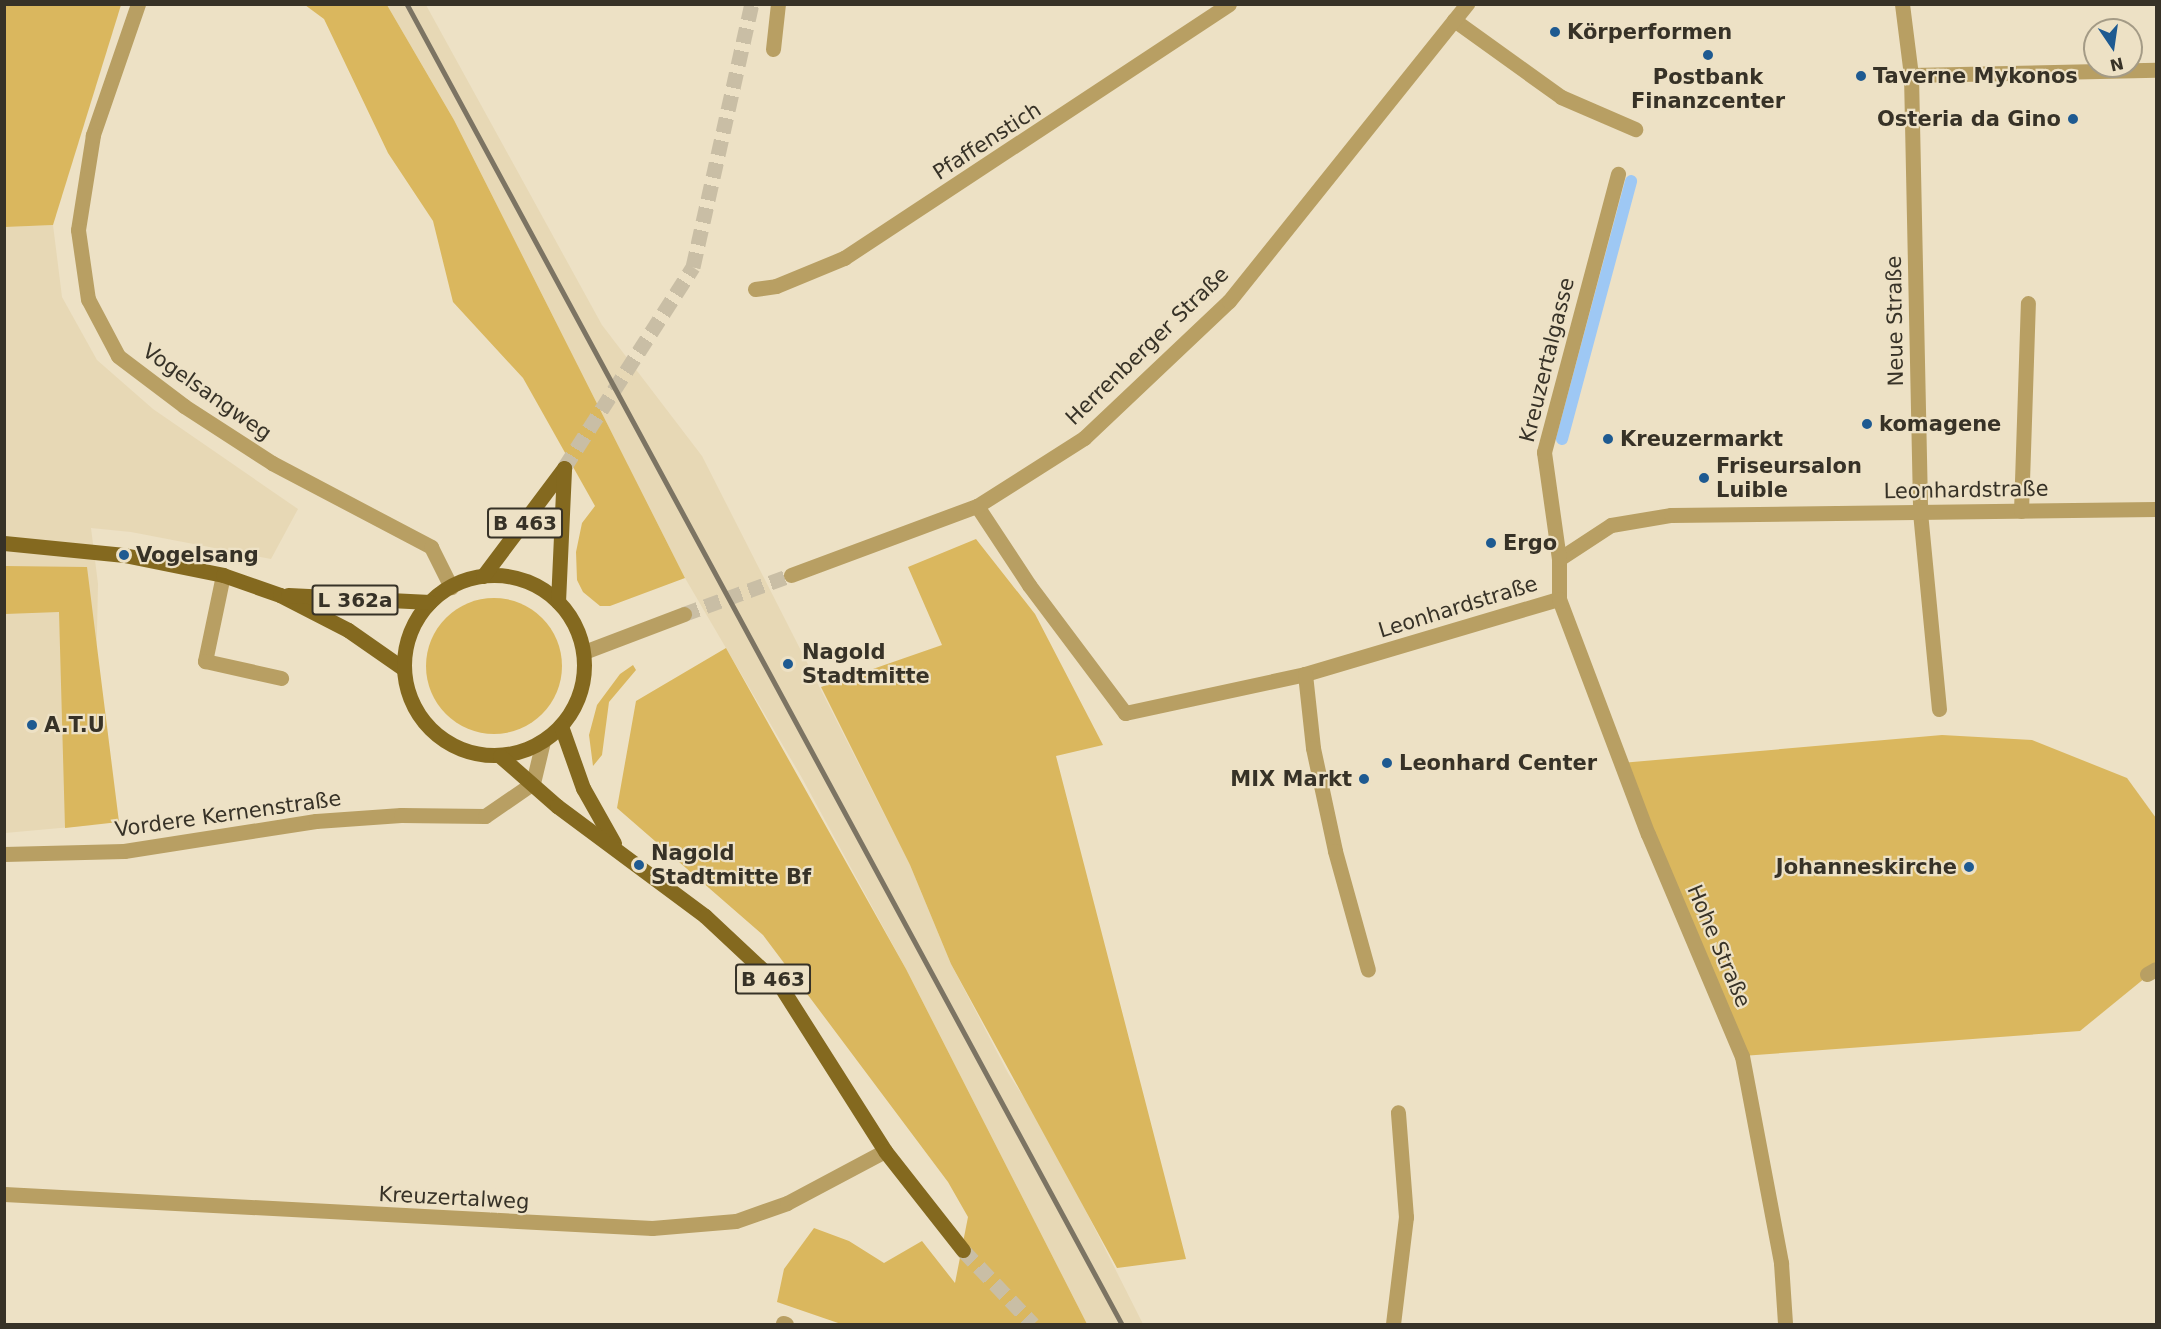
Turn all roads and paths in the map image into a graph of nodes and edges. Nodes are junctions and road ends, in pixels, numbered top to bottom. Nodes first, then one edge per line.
1 (138, 4) edge
2 (778, 4) edge
3 (1229, 4) edge
4 (1467, 4) edge
5 (1902, 4) edge
6 (1454, 20) junction
7 (774, 49) dead end
8 (2157, 70) edge
9 (1911, 75) junction
10 (1635, 129) dead end
11 (1618, 174) dead end
12 (755, 289) dead end
13 (2028, 303) dead end
14 (977, 506) junction
15 (2157, 509) edge
16 (2021, 510) junction
17 (1920, 512) junction
18 (4, 543) edge
19 (1559, 559) junction
20 (224, 575) junction
21 (791, 575) tunnel mouth
22 (483, 576) junction
23 (451, 586) junction
24 (279, 595) junction
25 (1559, 599) junction
26 (430, 602) junction
27 (558, 602) junction
28 (684, 614) tunnel mouth
29 (584, 652) junction
30 (404, 669) junction
31 (1305, 675) junction
32 (281, 678) dead end
33 (1939, 708) dead end
34 (561, 726) junction
35 (543, 741) junction
36 (500, 756) junction
37 (533, 783) junction
38 (616, 846) junction
39 (4, 854) edge
40 (1368, 970) dead end
41 (1398, 1112) dead end
42 (885, 1151) junction
43 (4, 1194) edge
44 (963, 1250) tunnel mouth
45 (1393, 1324) edge
46 (1785, 1324) edge

1 - 23 street, Vogelsangweg
2 - 7 street
3 - 12 street, Pfaffenstich
4 - 6 street, Herrenberger Straße
5 - 9 street, Neue Straße
6 - 10 street
6 - 14 street, Herrenberger Straße
8 - 9 street
9 - 17 street, Neue Straße
11 - 19 street, Kreuzertalgasse
13 - 16 street
14 - 21 street, Herrenberger Straße
14 - 31 street, Leonhardstraße
15 - 16 street, Leonhardstraße
16 - 17 street, Leonhardstraße
17 - 19 street, Leonhardstraße
17 - 33 street, Neue Straße
18 - 20 main road, L 362a
19 - 25 street, Leonhardstraße
20 - 24 main road, L 362a
20 - 32 street
22 - 23 main road
22 - 27 main road
22 - 27 main road, B 463
23 - 26 main road
24 - 26 main road, L 362a
24 - 30 main road, L 362a
25 - 31 street, Leonhardstraße
25 - 46 street, Hohe Straße
26 - 30 main road
27 - 29 main road
28 - 29 street
29 - 34 main road
30 - 36 main road
31 - 40 street
34 - 35 main road
34 - 38 main road, B 463
35 - 36 main road
35 - 37 street
36 - 37 main road, B 463
37 - 38 main road, B 463
37 - 39 street, Vordere Kernenstraße
38 - 42 main road, B 463
41 - 45 street
42 - 43 street, Kreuzertalweg
42 - 44 main road, B 463

